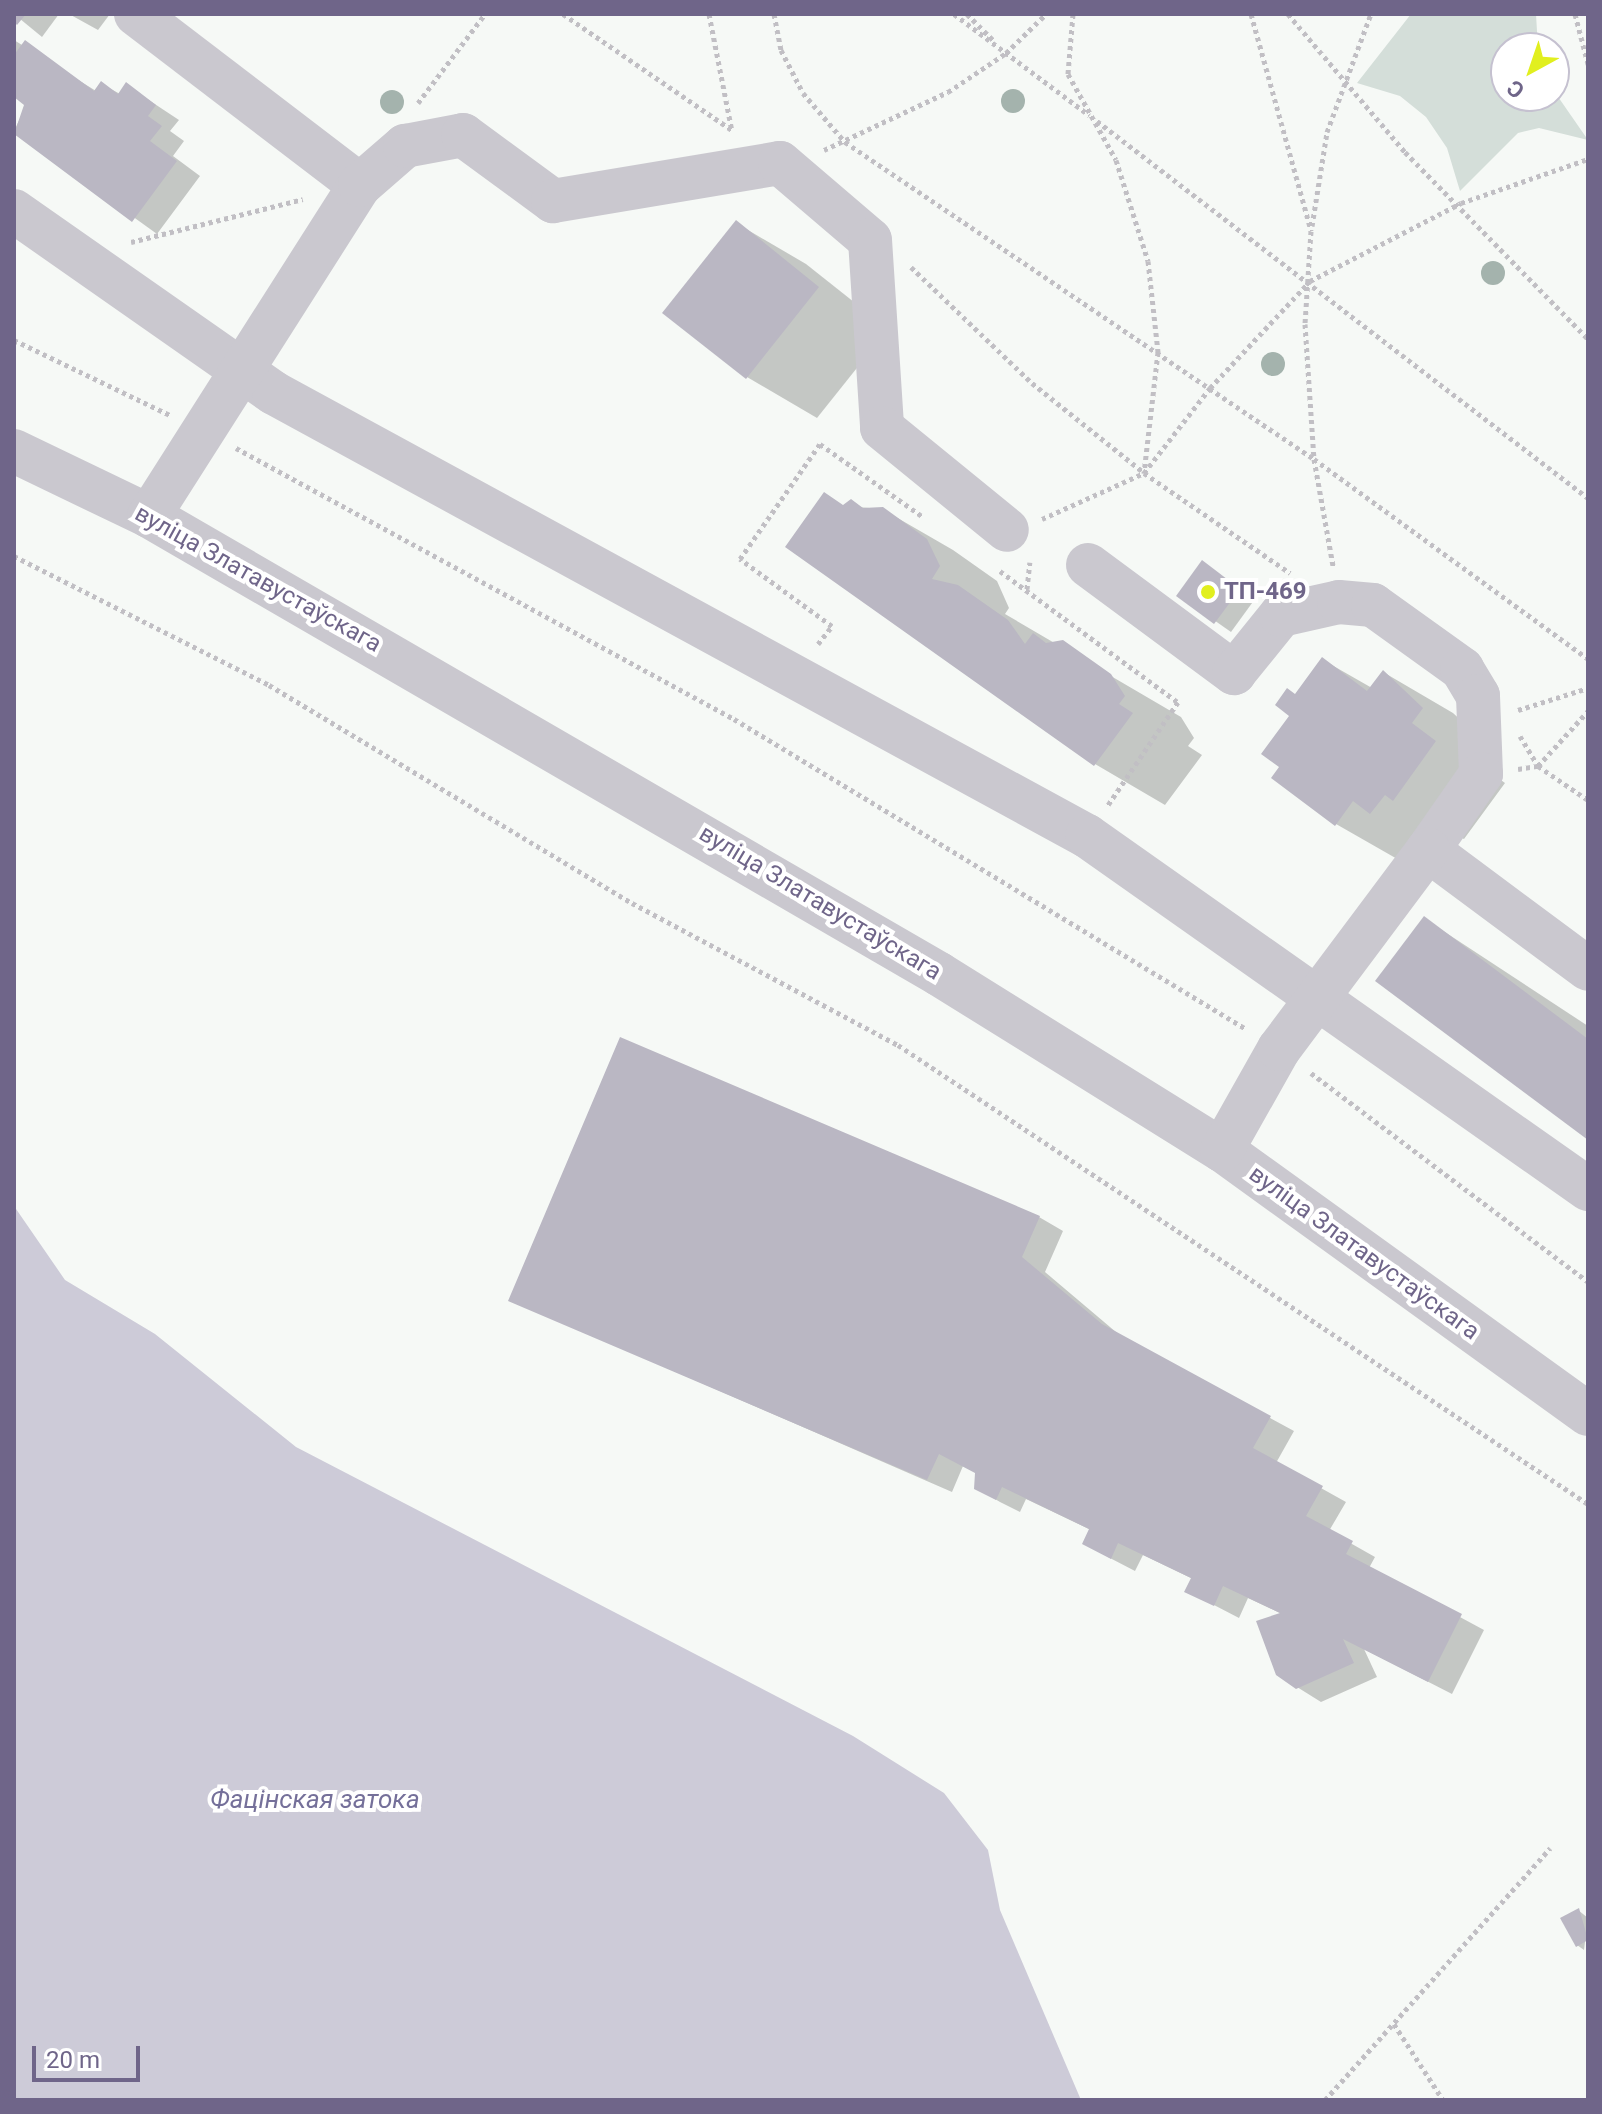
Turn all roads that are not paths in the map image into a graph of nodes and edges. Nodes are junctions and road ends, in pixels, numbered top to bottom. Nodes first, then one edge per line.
1 (136, 14) edge
2 (360, 185) junction
3 (14, 211) edge
4 (245, 371) junction
5 (14, 451) edge
6 (149, 516) junction
7 (999, 548) road end
8 (1088, 565) dead end
9 (1428, 850) junction
10 (1588, 969) edge
11 (1317, 995) junction
12 (1222, 1150) junction
13 (1588, 1189) edge
14 (1588, 1414) edge

1 - 2 street
2 - 4 street
2 - 7 street
3 - 4 street
4 - 6 street
4 - 11 street
5 - 6 street, вуліца Златавустаўскага
6 - 12 street, вуліца Златавустаўскага
8 - 9 street
9 - 10 street
9 - 11 street
11 - 12 street
11 - 13 street
12 - 14 street, вуліца Златавустаўскага

